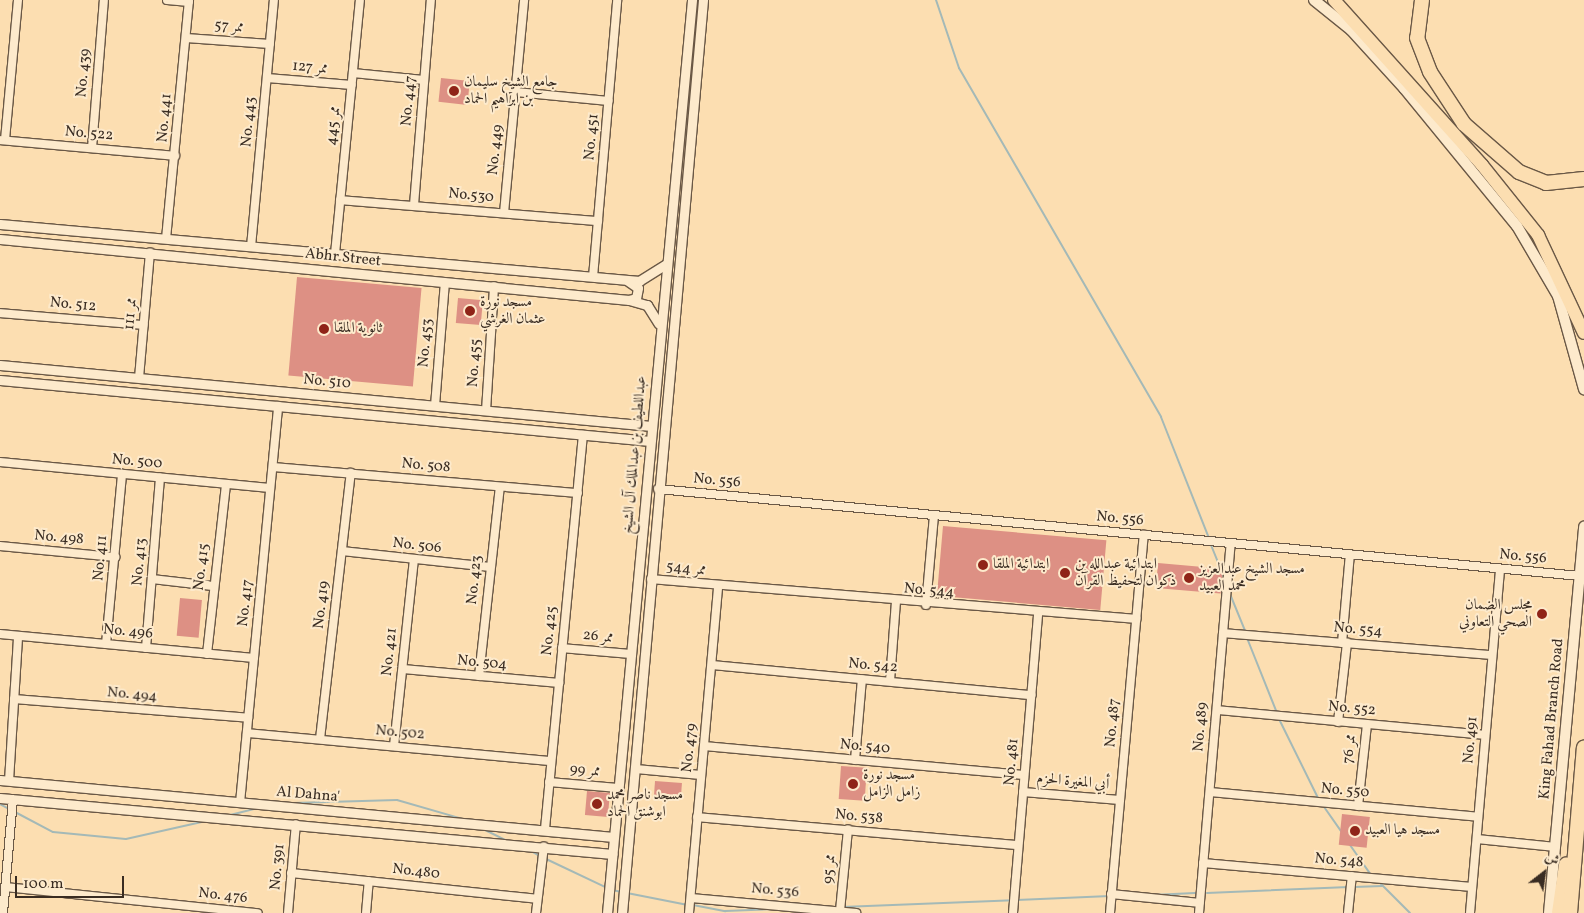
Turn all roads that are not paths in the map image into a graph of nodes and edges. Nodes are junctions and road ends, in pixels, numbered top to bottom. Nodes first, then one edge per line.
1 (18, 0) edge
2 (104, 0) edge
3 (167, 0) edge
4 (274, 0) edge
5 (360, 0) edge
6 (431, 0) edge
7 (524, 0) edge
8 (617, 0) edge
9 (692, 0) edge
10 (703, 0) edge
11 (1314, 0) edge
12 (1334, 0) edge
13 (1422, 0) edge
14 (189, 1) edge
15 (186, 38) junction
16 (270, 44) junction
17 (353, 73) junction
18 (267, 78) junction
19 (424, 80) junction
20 (352, 85) junction
21 (516, 92) junction
22 (608, 101) junction
23 (2, 140) edge
24 (92, 148) junction
25 (175, 156) junction
26 (1584, 179) edge
27 (340, 200) junction
28 (414, 205) junction
29 (504, 213) junction
30 (598, 221) junction
31 (0, 224) edge
32 (0, 239) edge
33 (166, 239) junction
34 (251, 247) junction
35 (150, 252) junction
36 (335, 254) junction
37 (666, 264) junction
38 (593, 277) junction
39 (628, 280) junction
40 (445, 282) junction
41 (494, 286) junction
42 (629, 300) junction
43 (0, 313) edge
44 (144, 325) junction
45 (1584, 333) edge
46 (660, 336) junction
47 (0, 365) edge
48 (139, 378) junction
49 (0, 380) edge
50 (1584, 389) edge
51 (279, 391) junction
52 (278, 406) junction
53 (435, 406) junction
54 (486, 411) junction
55 (638, 425) junction
56 (651, 426) junction
57 (583, 434) junction
58 (637, 440) junction
59 (650, 441) junction
60 (0, 462) edge
61 (272, 466) junction
62 (351, 473) junction
63 (122, 474) junction
64 (160, 478) junction
65 (226, 484) junction
66 (500, 486) junction
67 (270, 488) junction
68 (658, 489) junction
69 (578, 493) junction
70 (934, 515) junction
71 (1584, 528) edge
72 (1144, 535) junction
73 (1231, 543) junction
74 (0, 546) edge
75 (342, 552) junction
76 (1350, 554) junction
77 (115, 557) junction
78 (414, 560) junction
79 (490, 567) junction
80 (1500, 568) junction
81 (1580, 576) junction
82 (152, 579) junction
83 (650, 579) junction
84 (213, 586) junction
85 (718, 586) junction
86 (896, 602) junction
87 (926, 605) junction
88 (1038, 614) junction
89 (1136, 619) junction
90 (1223, 633) junction
91 (0, 634) edge
92 (18, 636) junction
93 (1344, 643) junction
94 (106, 644) junction
95 (146, 648) junction
96 (562, 648) junction
97 (207, 654) junction
98 (630, 654) junction
99 (1491, 655) junction
100 (254, 658) junction
101 (712, 665) junction
102 (402, 669) junction
103 (479, 676) junction
104 (862, 679) junction
105 (890, 681) junction
106 (559, 683) junction
107 (1032, 695) junction
108 (14, 699) junction
109 (1217, 710) junction
110 (625, 714) junction
111 (641, 716) junction
112 (248, 718) junction
113 (1338, 722) junction
114 (1367, 724) junction
115 (247, 733) junction
116 (1486, 735) junction
117 (320, 740) junction
118 (394, 746) junction
119 (704, 746) junction
120 (1584, 748) edge
121 (855, 760) junction
122 (551, 761) junction
123 (636, 768) junction
124 (701, 775) junction
125 (1024, 775) junction
126 (1582, 776) junction
127 (4, 781) edge
128 (550, 782) junction
129 (618, 788) junction
130 (1023, 792) junction
131 (1210, 792) junction
132 (0, 798) edge
133 (13, 799) junction
134 (1120, 800) junction
135 (237, 803) junction
136 (1358, 806) junction
137 (697, 817) junction
138 (1478, 817) junction
139 (232, 819) junction
140 (296, 824) junction
141 (545, 829) junction
142 (848, 829) junction
143 (599, 835) junction
144 (614, 836) junction
145 (1476, 839) junction
146 (1018, 845) junction
147 (544, 846) junction
148 (1556, 847) junction
149 (599, 853) junction
150 (612, 854) junction
151 (1204, 863) junction
152 (291, 873) junction
153 (1352, 876) junction
154 (369, 881) junction
155 (5, 887) junction
156 (1472, 887) junction
157 (1112, 894) junction
158 (609, 896) junction
159 (624, 897) junction
160 (691, 898) junction
161 (537, 899) junction
162 (1200, 903) junction
163 (840, 911) junction
164 (3, 913) edge
165 (258, 913) edge
166 (288, 913) edge
167 (366, 913) edge
168 (536, 913) edge
169 (607, 913) edge
170 (622, 913) edge
171 (689, 913) edge
172 (856, 913) edge
173 (1013, 913) edge
174 (1110, 913) edge
175 (1199, 913) edge
176 (1348, 913) edge
177 (1470, 913) edge
178 (1549, 913) edge
179 (1559, 913) edge
180 (1570, 913) edge

1 - 23 street
2 - 24 street, No. 439
3 - 14 street
4 - 16 street, No. 443
5 - 17 street, ممر 445
6 - 19 street, No. 447
7 - 21 street, No. 449
8 - 22 street, No. 451
9 - 37 street, عبداللطيف بن عبدالملك آل الشيخ
10 - 68 street, عبداللطيف بن عبدالملك آل الشيخ
11 - 50 main road
12 - 45 highway
13 - 26 highway
14 - 15 street, No. 441
15 - 16 street, ممر 57
15 - 25 street, No. 441
16 - 18 street, No. 443
17 - 19 street
17 - 20 street, ممر 445
18 - 20 street, ممر 127
18 - 34 street, No. 443
19 - 28 street, No. 447
20 - 27 street, ممر 445
21 - 22 street
21 - 29 street, No. 449
22 - 30 street, No. 451
23 - 24 street, No. 522
24 - 25 street, No. 522
25 - 33 street, No. 441
27 - 28 street, No.530
27 - 36 street, ممر 445
28 - 29 street, No.530
29 - 30 street, No.530
30 - 38 street, No. 451
31 - 33 street, Abhr Street
32 - 35 street, Abhr Street
33 - 34 street, Abhr Street
34 - 36 street, Abhr Street
35 - 40 street, Abhr Street
35 - 44 street, ممر 111
36 - 38 street, Abhr Street
37 - 39 street, Abhr Street
37 - 46 street, عبداللطيف بن عبدالملك آل الشيخ
38 - 39 street, Abhr Street
39 - 42 street
40 - 41 street, Abhr Street
40 - 53 street, No. 453
41 - 42 street, Abhr Street
41 - 54 street, No. 455
42 - 46 street, Abhr Street
43 - 44 street, No. 512
44 - 48 street, ممر 111
46 - 56 street, عبداللطيف بن عبدالملك آل الشيخ
47 - 48 street, No. 510
48 - 51 street, No. 510
49 - 52 street, No. 510
51 - 52 street
51 - 53 street, No. 510
52 - 57 street, No. 510
52 - 61 street, No. 417
53 - 54 street, No. 510
54 - 55 street, No. 510
55 - 56 street, No. 510
55 - 58 street
56 - 59 street, عبداللطيف بن عبدالملك آل الشيخ
57 - 58 street, No. 510
57 - 69 street, No. 425
58 - 59 street, No. 510
59 - 98 street, عبداللطيف بن عبدالملك آل الشيخ
60 - 63 street, No. 500
61 - 62 street, No. 508
61 - 67 street, No. 417
62 - 66 street, No. 508
62 - 75 street, No. 419
63 - 64 street, No. 500
63 - 77 street, No. 411
64 - 65 street, No. 500
64 - 82 street, No. 413
65 - 67 street, No. 500
65 - 84 street, No. 415
66 - 69 street, No. 508
66 - 79 street, No. 423
67 - 100 street, No. 417
68 - 70 street, No. 556
68 - 83 street, عبداللطيف بن عبدالملك آل الشيخ
69 - 96 street, No. 425
70 - 72 street, No. 556
70 - 87 street
71 - 81 main road, King Fahad Branch Road
72 - 73 street, No. 556
72 - 89 street, No. 487
73 - 76 street, No. 556
73 - 90 street, No. 489
74 - 77 street, No. 498
75 - 78 street, No. 506
75 - 117 street, No. 419
76 - 80 street, No. 556
76 - 93 street
77 - 94 street, No. 411
78 - 79 street, No. 506
78 - 102 street, No. 421
79 - 103 street, No. 423
80 - 81 street, No. 556
80 - 99 street, No. 491
81 - 148 main road, King Fahad Branch Road
82 - 84 street
82 - 95 street, No. 413
83 - 85 street, ممر 544
83 - 111 street, عبداللطيف بن عبدالملك آل الشيخ
84 - 97 street, No. 415
85 - 86 street, No. 544
85 - 101 street, No. 479
86 - 87 street, No. 544
86 - 105 street
87 - 88 street, No. 544
88 - 89 street, No. 544
88 - 107 street, No. 481
89 - 134 street, No. 487
90 - 93 street, No. 554
90 - 109 street, No. 489
91 - 92 street, No. 496
92 - 94 street, No. 496
92 - 108 street
93 - 99 street, No. 554
93 - 113 street
94 - 95 street, No. 496
95 - 97 street, No. 496
96 - 98 street, ممر 26
96 - 106 street, No. 425
97 - 100 street, No. 496
98 - 110 street, عبداللطيف بن عبدالملك آل الشيخ
99 - 116 street, No. 491
100 - 112 street, No. 417
101 - 104 street, No. 542
101 - 119 street, No. 479
102 - 103 street, No. 504
102 - 118 street, No. 421
103 - 106 street, No. 504
104 - 105 street, No. 542
104 - 121 street
105 - 107 street, No. 542
106 - 122 street, No. 425
107 - 125 street, No. 481
108 - 112 street, No. 494
108 - 127 street
109 - 113 street, No. 552
109 - 131 street, No. 489
110 - 111 street
110 - 129 street, عبداللطيف بن عبدالملك آل الشيخ
111 - 123 street, عبداللطيف بن عبدالملك آل الشيخ
112 - 115 street, No. 417
113 - 114 street, No. 552
114 - 116 street, No. 552
114 - 136 street, ممر 76
115 - 117 street, No. 502
115 - 135 street, No. 417
116 - 138 street, No. 491
117 - 118 street, No. 502
118 - 122 street, No. 502
119 - 121 street, No. 540
119 - 124 street, No. 479
120 - 126 highway
121 - 125 street, No. 540
122 - 128 street, No. 425
123 - 124 street
123 - 159 street, عبداللطيف بن عبدالملك آل الشيخ
124 - 137 street, No. 479
125 - 130 street, No. 481
126 - 179 highway
126 - 180 highway
127 - 135 street, Al Dahna'
128 - 129 street, ممر 99
128 - 141 street, No. 425
129 - 144 street, عبداللطيف بن عبدالملك آل الشيخ
130 - 134 street, أبي المغيرة الحزم
130 - 146 street, No. 481
131 - 136 street, No. 550
131 - 151 street, No. 489
132 - 133 street, Al Dahna'
133 - 139 street, Al Dahna'
133 - 155 street
134 - 157 street, No. 487
135 - 139 street
135 - 141 street, Al Dahna'
136 - 138 street, No. 550
137 - 142 street, No. 538
137 - 160 street, No. 479
138 - 145 street, No. 491
139 - 140 street, Al Dahna'
140 - 147 street, Al Dahna'
140 - 152 street, No. 391
141 - 143 street, Al Dahna'
142 - 146 street, No. 538
142 - 163 street, ممر 95
143 - 144 street, Al Dahna'
143 - 149 street
144 - 150 street, عبداللطيف بن عبدالملك آل الشيخ
145 - 148 street
145 - 156 street, No. 491
146 - 173 street, No. 481
147 - 149 street, Al Dahna'
147 - 161 street
148 - 178 main road, King Fahad Branch Road
149 - 150 street, Al Dahna'
150 - 158 street, عبداللطيف بن عبدالملك آل الشيخ
151 - 153 street, No. 548
151 - 162 street, No. 489
152 - 154 street, No.480
152 - 166 street, No. 391
153 - 156 street, No. 548
153 - 176 street
154 - 161 street, No.480
154 - 167 street
155 - 164 street
155 - 165 street, No. 476
156 - 177 street, No. 491
157 - 162 street
157 - 174 street, No. 487
158 - 159 street
158 - 169 street, عبداللطيف بن عبدالملك آل الشيخ
159 - 170 street, عبداللطيف بن عبدالملك آل الشيخ
160 - 163 street, No. 536
160 - 171 street, No. 479
161 - 168 street
162 - 175 street, No. 489
163 - 172 street, No. 536

